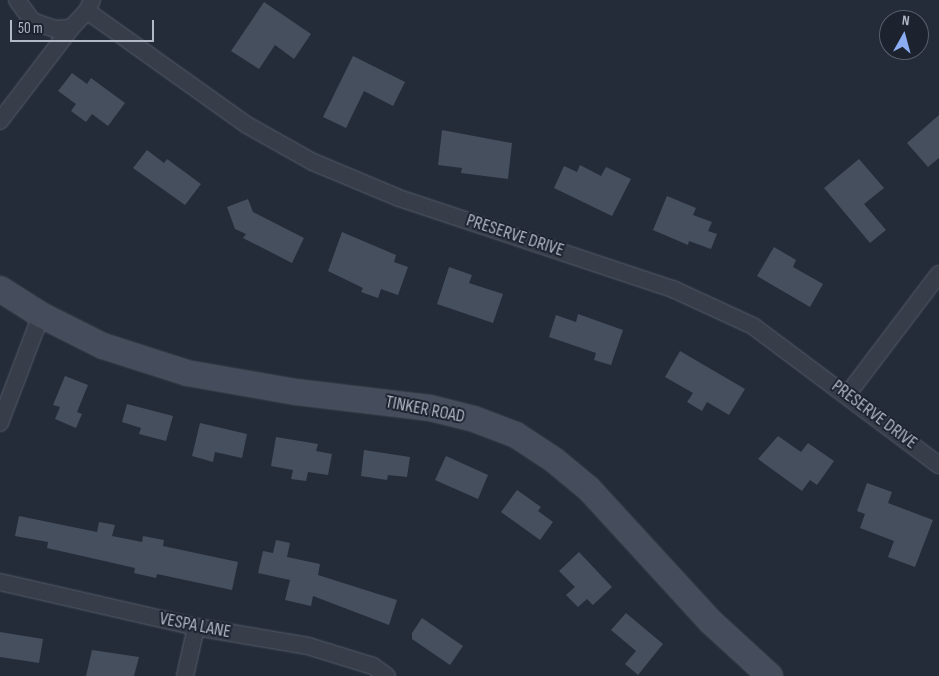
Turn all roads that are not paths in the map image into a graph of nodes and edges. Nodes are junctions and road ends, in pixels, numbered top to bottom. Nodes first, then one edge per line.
1 (18, 0) edge
2 (89, 6) edge
3 (71, 28) junction
4 (0, 120) edge
5 (939, 274) edge
6 (0, 289) edge
7 (41, 315) junction
8 (847, 395) junction
9 (0, 423) edge
10 (939, 465) edge
11 (0, 582) edge
12 (196, 627) junction
13 (185, 676) edge
14 (387, 676) edge
15 (770, 676) edge

1 - 3 street
2 - 3 street, PRESERVE DRIVE
2 - 8 street, PRESERVE DRIVE
3 - 4 street, PRESERVE DRIVE
5 - 8 street
6 - 7 street, TINKER ROAD
7 - 9 street
7 - 15 street, TINKER ROAD
8 - 10 street, PRESERVE DRIVE
11 - 12 street, VESPA LANE
12 - 13 street
12 - 14 street, VESPA LANE

